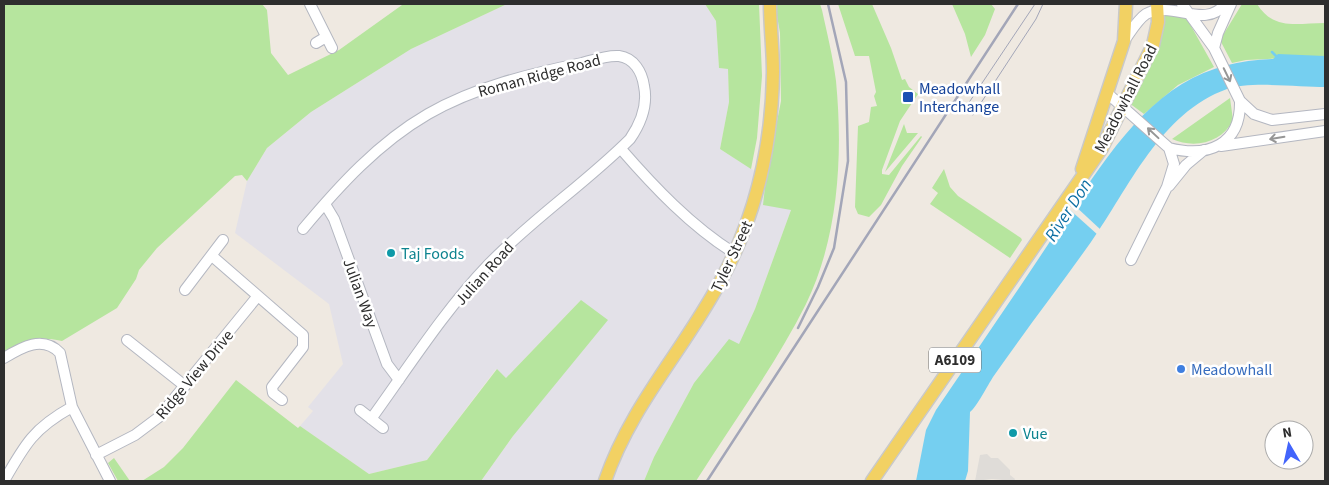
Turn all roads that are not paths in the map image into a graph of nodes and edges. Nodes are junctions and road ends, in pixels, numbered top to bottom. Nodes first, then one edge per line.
1 (310, 4) edge
2 (770, 4) edge
3 (1126, 4) edge
4 (1182, 4) edge
5 (1226, 4) edge
6 (1231, 4) edge
7 (1157, 7) edge
8 (1190, 12) junction
9 (326, 37) junction
10 (1124, 41) junction
11 (316, 43) dead end
12 (332, 48) dead end
13 (1214, 48) junction
14 (1107, 93) junction
15 (1240, 101) junction
16 (1122, 106) junction
17 (1325, 114) edge
18 (1325, 131) edge
19 (1218, 146) junction
20 (1169, 148) junction
21 (620, 149) junction
22 (1205, 150) junction
23 (1078, 181) junction
24 (1167, 188) junction
25 (324, 204) junction
26 (303, 229) dead end
27 (223, 240) dead end
28 (734, 253) junction
29 (212, 256) junction
30 (1131, 260) dead end
31 (185, 290) dead end
32 (257, 297) junction
33 (127, 340) dead end
34 (4, 358) edge
35 (399, 380) junction
36 (185, 386) junction
37 (282, 400) dead end
38 (72, 407) junction
39 (360, 410) dead end
40 (371, 419) junction
41 (383, 428) dead end
42 (96, 456) junction
43 (4, 481) edge
44 (110, 481) edge
45 (605, 481) edge
46 (872, 481) edge

1 - 9 street
2 - 28 main road, Tyler Street
3 - 10 main road, Meadowhall Road / A6109
4 - 8 street
5 - 8 street
6 - 13 street
7 - 8 street
7 - 10 street, Meadowhall Road
7 - 16 main road, Meadowhall Road / A6109
8 - 13 street
9 - 11 street
9 - 12 street
10 - 14 main road, Meadowhall Road / A6109
13 -> 15 street
14 - 16 street
14 - 23 main road, Meadowhall Road / A6109
15 - 17 street
15 - 19 street
20 -> 16 street
16 - 23 main road, Meadowhall Road / A6109
18 -> 19 street
19 - 22 street
20 - 22 street
20 - 24 street
21 - 25 street, Roman Ridge Road
21 - 28 street
21 - 35 street, Julian Road
22 - 24 street
23 - 46 main road, Meadowhall Road / A6109
24 - 30 street
25 - 26 street, Roman Ridge Road
25 - 35 street, Julian Way
27 - 29 street
28 - 45 main road, Tyler Street
29 - 31 street
29 - 32 street
32 - 36 street, Ridge View Drive
32 - 37 street
33 - 36 street
34 - 38 street
35 - 40 street, Julian Road
36 - 42 street, Ridge View Drive
38 - 42 street
38 - 43 street
39 - 40 street
40 - 41 street
42 - 44 street

